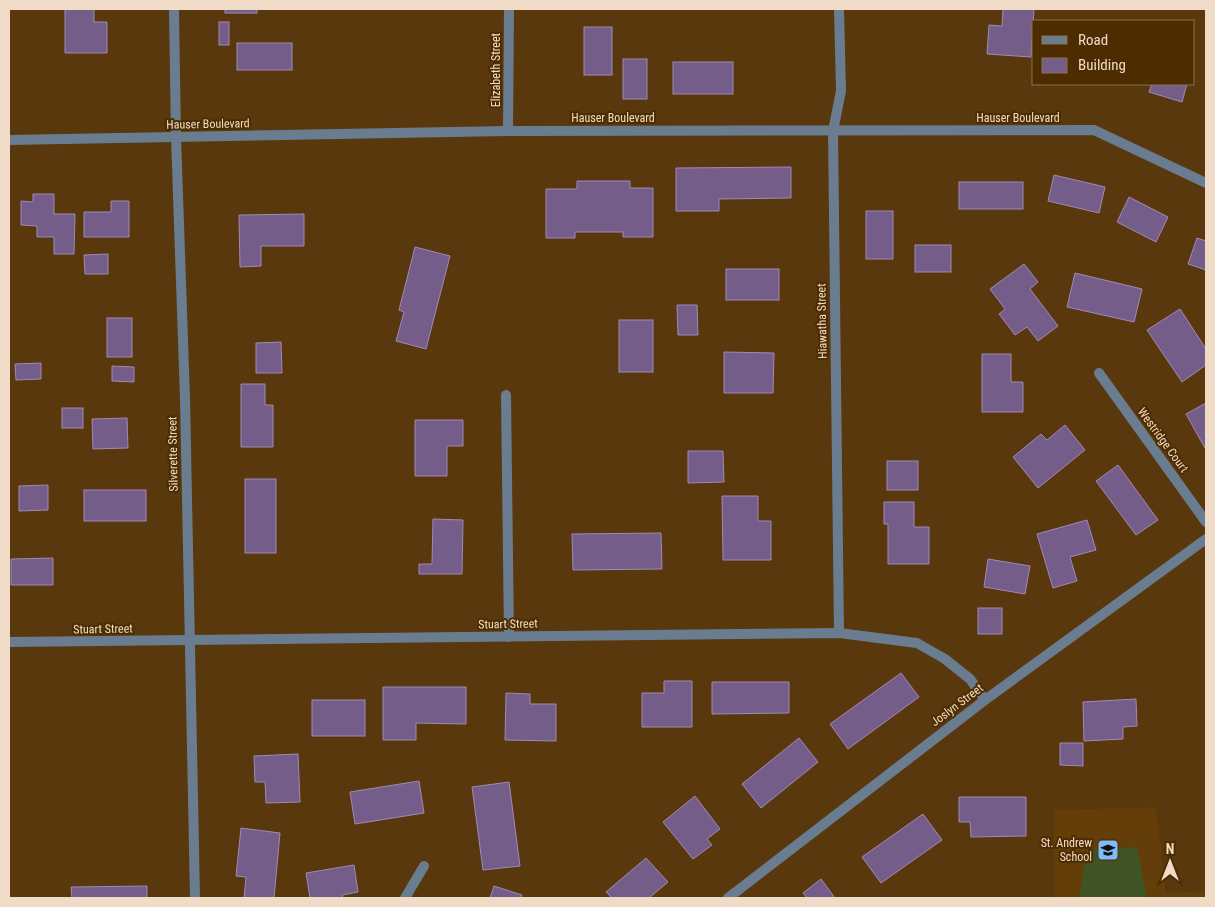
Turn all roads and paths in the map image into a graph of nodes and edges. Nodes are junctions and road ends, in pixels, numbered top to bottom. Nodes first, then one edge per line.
1 (174, 9) edge
2 (509, 9) edge
3 (839, 9) edge
4 (508, 131) junction
5 (833, 131) junction
6 (176, 137) junction
7 (9, 140) edge
8 (1206, 183) edge
9 (1099, 373) dead end
10 (506, 395) dead end
11 (1206, 522) edge
12 (1206, 539) edge
13 (838, 633) junction
14 (508, 637) junction
15 (189, 641) junction
16 (9, 642) edge
17 (985, 700) junction
18 (424, 866) dead end
19 (195, 898) edge
20 (405, 898) edge
21 (728, 898) edge

1 - 6 street, Silverette Street
2 - 4 street, Elizabeth Street
3 - 5 street, Hiawatha Street
4 - 5 street, Hauser Boulevard
4 - 6 street, Hauser Boulevard
5 - 8 street, Hauser Boulevard
5 - 13 street, Hiawatha Street
6 - 7 street, Hauser Boulevard
6 - 15 street, Silverette Street
9 - 11 street, Westridge Court
10 - 14 street
12 - 17 street, Joslyn Street
13 - 14 street, Stuart Street
13 - 17 street, Stuart Street
14 - 15 street, Stuart Street
15 - 16 street, Stuart Street
15 - 19 street, Silverette Street
17 - 21 street, Joslyn Street
18 - 20 street

